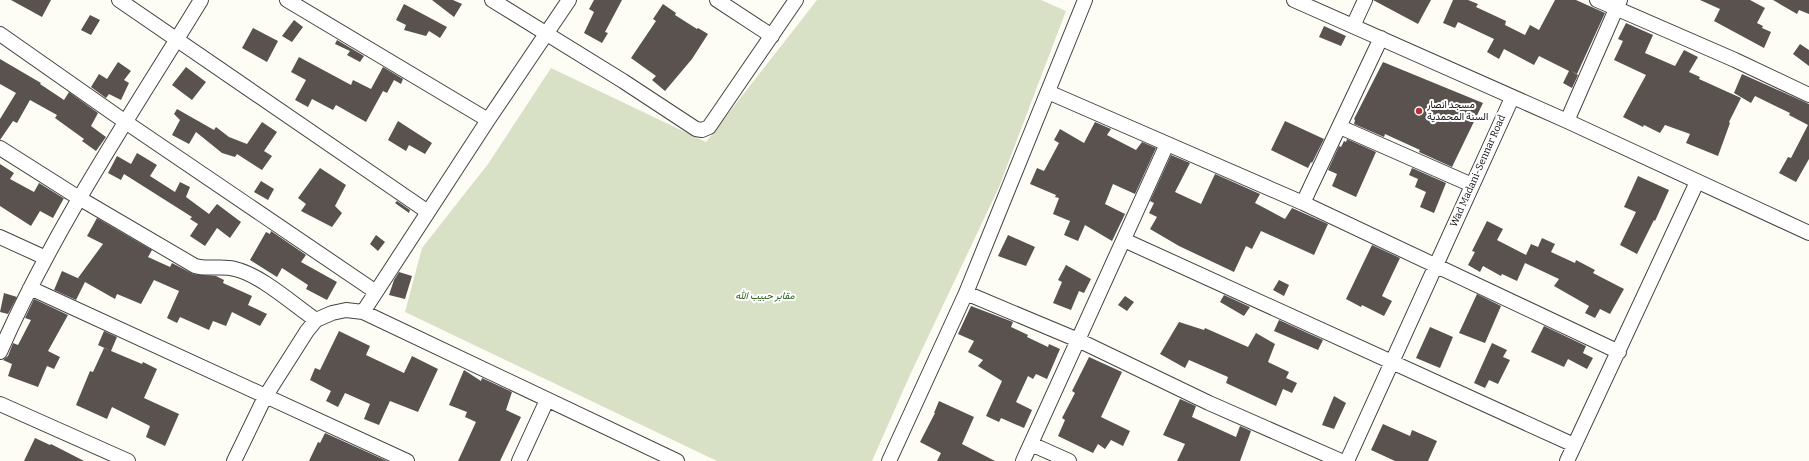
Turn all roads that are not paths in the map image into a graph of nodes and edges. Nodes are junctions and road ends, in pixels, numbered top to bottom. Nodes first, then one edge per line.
1 (119, 0) edge
2 (201, 0) edge
3 (287, 0) edge
4 (492, 0) edge
5 (569, 0) edge
6 (717, 0) edge
7 (796, 0) edge
8 (1085, 0) edge
9 (1294, 0) edge
10 (1365, 0) edge
11 (1597, 0) edge
12 (1618, 5) edge
13 (1354, 26) junction
14 (547, 33) junction
15 (0, 34) edge
16 (772, 36) junction
17 (1381, 38) junction
18 (177, 40) junction
19 (1048, 92) junction
20 (1809, 95) edge
21 (1512, 98) junction
22 (488, 120) junction
23 (1567, 121) junction
24 (126, 123) junction
25 (1340, 127) junction
26 (1167, 144) junction
27 (0, 148) edge
28 (1697, 182) junction
29 (1472, 184) junction
30 (79, 198) junction
31 (1303, 203) junction
32 (428, 212) junction
33 (1808, 230) edge
34 (0, 237) edge
35 (1124, 240) junction
36 (46, 258) junction
37 (1436, 265) junction
38 (30, 288) junction
39 (376, 292) junction
40 (966, 293) junction
41 (363, 312) junction
42 (316, 320) junction
43 (5, 327) edge
44 (1078, 340) junction
45 (0, 352) edge
46 (1619, 352) junction
47 (1392, 361) junction
48 (265, 397) junction
49 (547, 400) junction
50 (0, 404) edge
51 (1031, 444) junction
52 (1574, 445) junction
53 (128, 461) edge
54 (234, 461) edge
55 (407, 461) edge
56 (519, 461) edge
57 (677, 461) edge
58 (889, 461) edge
59 (1023, 461) edge
60 (1069, 461) edge
61 (1341, 461) edge
62 (1347, 461) edge
63 (1567, 461) edge

1 - 18 street
2 - 18 street
3 - 22 street
4 - 14 street
5 - 14 street
6 - 16 street
7 - 16 street
8 - 19 street
9 - 13 street
10 - 13 street
11 - 12 street
12 - 20 street
12 - 23 street
13 - 17 street
14 - 16 street
14 - 22 street
15 - 24 street
17 - 21 street
17 - 25 street
18 - 24 street
18 - 32 street
19 - 26 street
19 - 40 street
21 - 23 street
21 - 29 street, Wad Madani-Sennar Road
22 - 32 street
23 - 28 street
24 - 30 street
24 - 39 street
25 - 29 street
25 - 31 street
26 - 31 street
26 - 35 street
27 - 30 street
28 - 33 street
28 - 46 street
29 - 37 street, Wad Madani-Sennar Road
30 - 36 street
30 - 42 street
31 - 37 street
32 - 39 street
34 - 36 street
35 - 44 street
35 - 47 street
36 - 38 street
37 - 46 street
37 - 47 street, Wad Madani-Sennar Road
38 - 43 street
38 - 48 street
39 - 41 street
40 - 44 street
40 - 58 street
41 - 42 street
41 - 49 street
42 - 48 street
43 - 45 street
44 - 51 street
44 - 61 street
46 - 52 street
47 - 52 street
47 - 62 street, Wad Madani-Sennar Road
48 - 54 street
48 - 55 street
49 - 56 street
49 - 57 street
50 - 53 street
51 - 59 street
51 - 60 street
52 - 63 street

